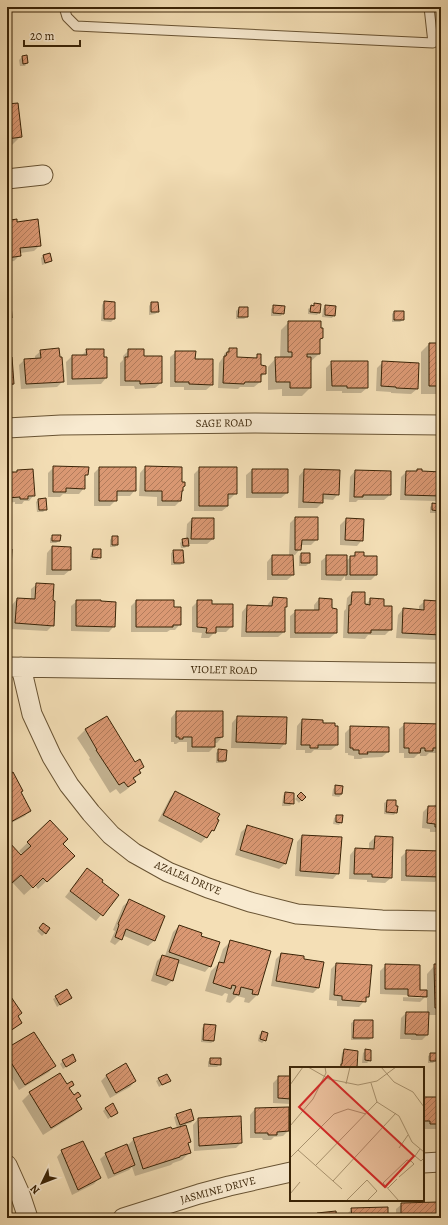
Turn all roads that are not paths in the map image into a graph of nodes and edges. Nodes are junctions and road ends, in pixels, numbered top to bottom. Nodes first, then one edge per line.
1 (64, 7) edge
2 (429, 7) edge
3 (43, 175) dead end
4 (7, 179) edge
5 (441, 426) edge
6 (7, 428) edge
7 (14, 667) edge
8 (441, 673) edge
9 (441, 921) edge
10 (441, 1162) edge
11 (424, 1163) edge
12 (7, 1165) edge
13 (290, 1172) edge
14 (28, 1218) edge
15 (123, 1218) edge

1 - 2 lane
3 - 4 street
5 - 6 street, SAGE ROAD
7 - 8 street, VIOLET ROAD
7 - 9 street, AZALEA DRIVE
10 - 11 street
12 - 14 street
13 - 15 street, JASMINE DRIVE

